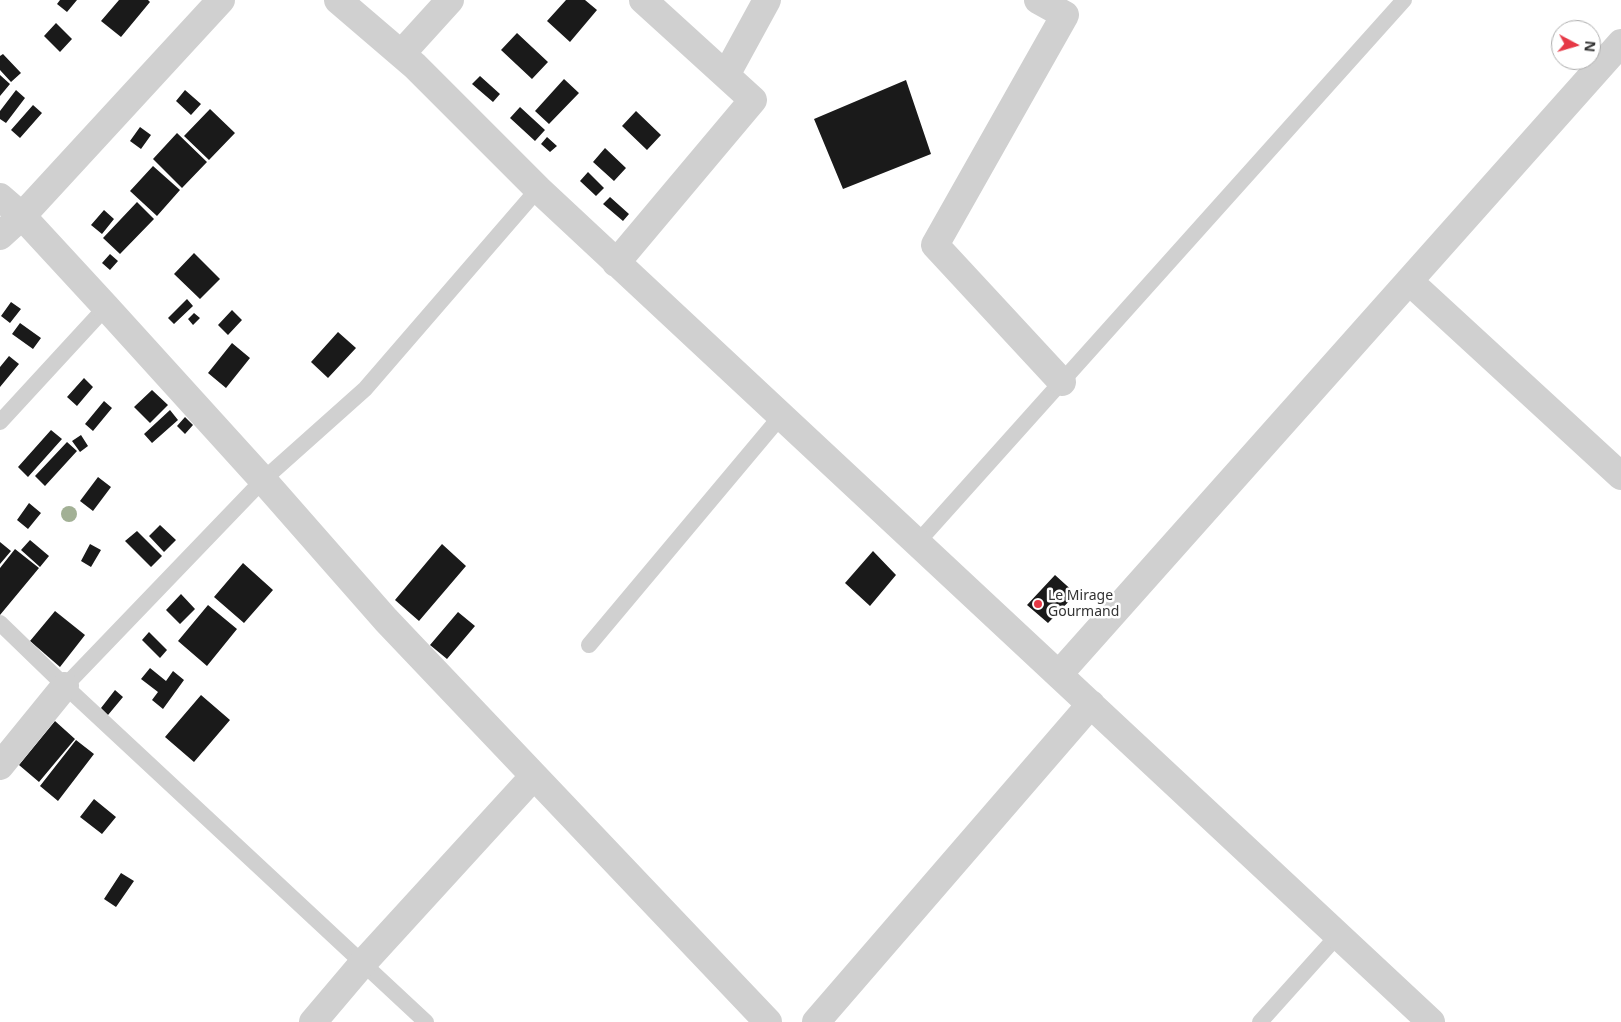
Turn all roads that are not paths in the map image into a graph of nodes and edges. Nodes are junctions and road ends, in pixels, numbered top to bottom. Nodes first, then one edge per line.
1 (221, 0) edge
2 (338, 0) edge
3 (450, 0) edge
4 (643, 0) edge
5 (767, 0) edge
6 (1038, 0) edge
7 (1404, 0) edge
8 (1621, 43) edge
9 (401, 54) junction
10 (726, 75) junction
11 (538, 190) junction
12 (0, 197) edge
13 (22, 216) junction
14 (0, 236) edge
15 (616, 263) junction
16 (1409, 281) junction
17 (106, 307) junction
18 (1062, 382) junction
19 (782, 416) junction
20 (0, 422) edge
21 (1621, 476) edge
22 (263, 480) junction
23 (917, 544) junction
24 (0, 623) edge
25 (589, 645) dead end
26 (1059, 674) junction
27 (65, 686) junction
28 (1092, 704) junction
29 (0, 766) edge
30 (534, 776) junction
31 (1338, 934) junction
32 (363, 963) junction
33 (313, 1022) edge
34 (426, 1022) edge
35 (768, 1022) edge
36 (816, 1022) edge
37 (1260, 1022) edge
38 (1431, 1022) edge

1 - 13 street
2 - 9 street
3 - 9 street
4 - 10 street
5 - 10 street
6 - 18 street
7 - 18 lane
8 - 16 street
9 - 11 street
10 - 15 street
11 - 15 street
11 - 22 lane
12 - 13 street
13 - 14 street
13 - 17 street
15 - 19 street
16 - 21 street
16 - 26 street
17 - 20 lane
17 - 22 street
18 - 23 lane
19 - 23 street
19 - 25 lane
22 - 27 lane
22 - 30 street
23 - 26 street
24 - 27 lane
26 - 28 street
27 - 29 street
27 - 32 lane
28 - 31 street
28 - 36 street
30 - 32 street
30 - 35 street
31 - 37 lane
31 - 38 street
32 - 33 street
32 - 34 lane

